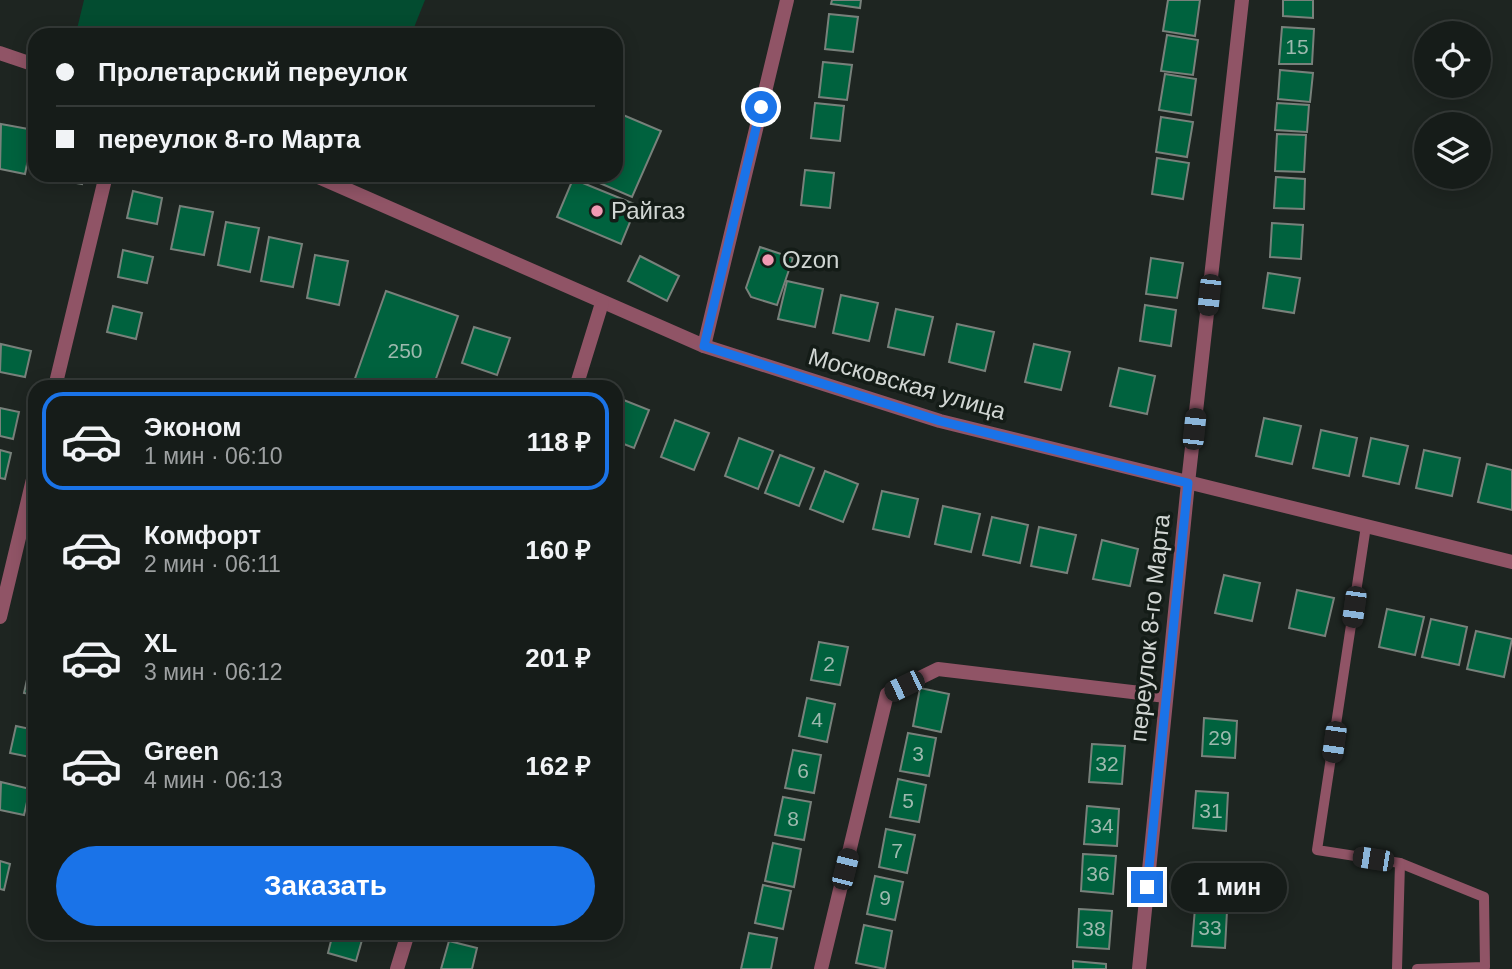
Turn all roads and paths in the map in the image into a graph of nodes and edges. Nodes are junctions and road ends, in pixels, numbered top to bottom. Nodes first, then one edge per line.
1 (787, 0) edge
2 (1242, 0) edge
3 (0, 53) edge
4 (28, 63) edge
5 (104, 182) edge
6 (330, 182) edge
7 (602, 303) junction
8 (704, 346) junction
9 (57, 380) edge
10 (578, 380) edge
11 (1188, 483) junction
12 (28, 500) edge
13 (1366, 526) junction
14 (1512, 562) edge
15 (0, 617) edge
16 (1166, 696) junction
17 (1400, 863) junction
18 (406, 940) edge
19 (397, 969) edge
20 (821, 969) edge
21 (1139, 969) edge
22 (1397, 969) edge
23 (1417, 969) edge

1 - 8 street
2 - 11 street, переулок 8-го Марта
3 - 4 street
5 - 9 street
6 - 7 street, Московская улица
7 - 8 street, Московская улица
7 - 10 street
8 - 11 street, Московская улица
11 - 13 street, Московская улица
11 - 16 street, переулок 8-го Марта
12 - 15 street
13 - 14 street, Московская улица
13 - 17 lane
16 - 20 street
16 - 21 street, переулок 8-го Марта
17 - 22 lane
17 - 23 lane
18 - 19 street

